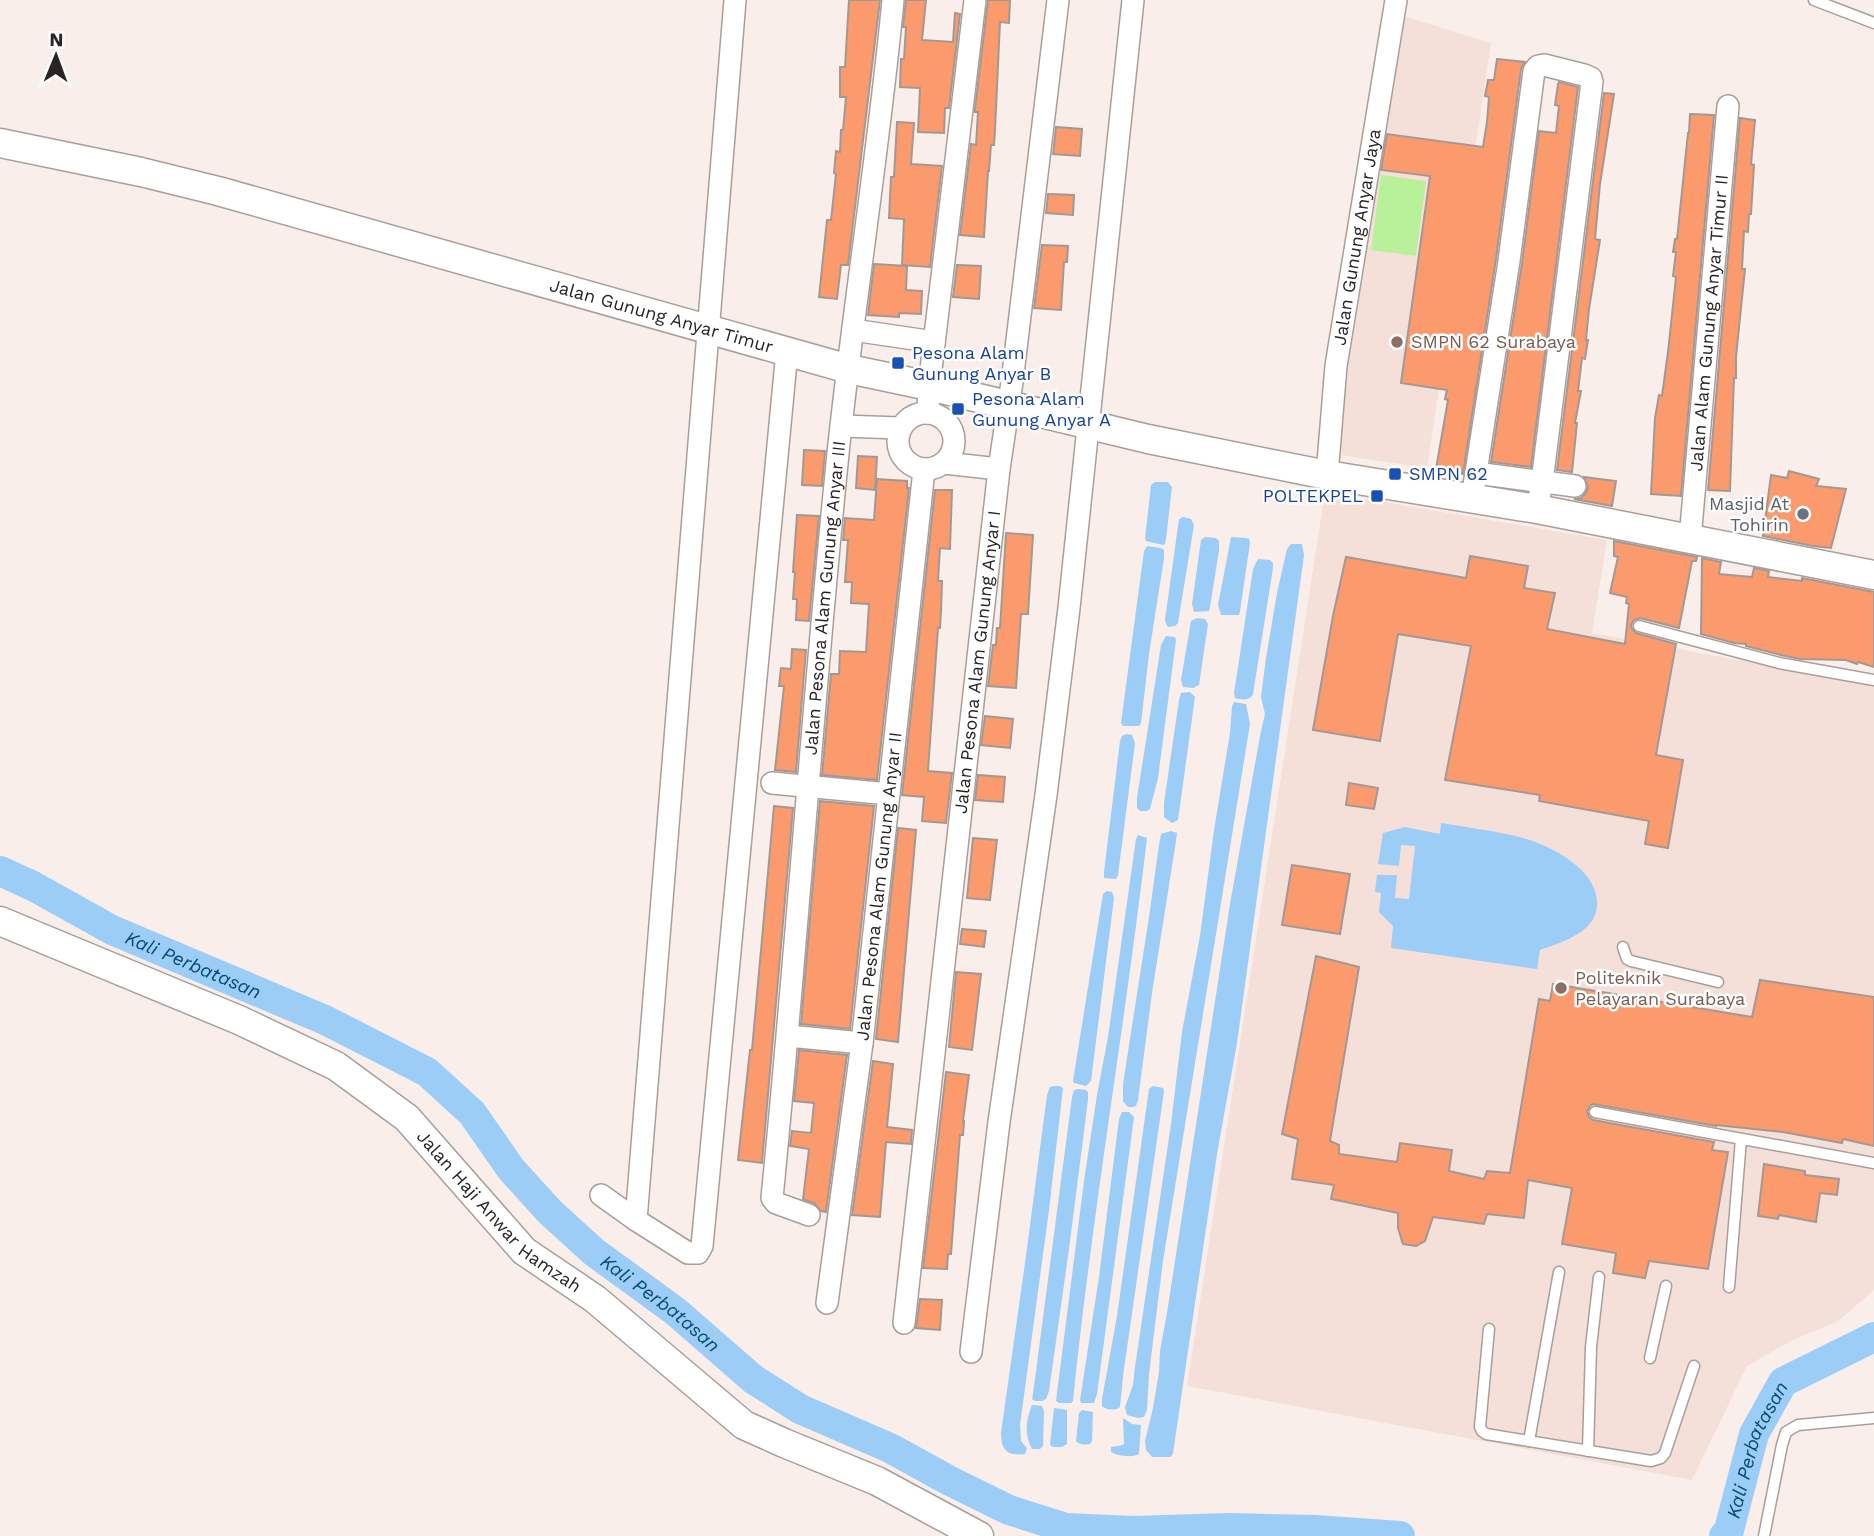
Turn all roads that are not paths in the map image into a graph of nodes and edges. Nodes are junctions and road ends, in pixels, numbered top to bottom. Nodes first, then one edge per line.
1 (734, 0) edge
2 (893, 0) edge
3 (975, 0) edge
4 (1058, 0) edge
5 (1133, 0) edge
6 (1395, 0) edge
7 (1814, 0) edge
8 (1874, 23) edge
9 (1728, 106) dead end
10 (0, 143) edge
11 (709, 329) junction
12 (853, 330) junction
13 (934, 342) junction
14 (787, 351) junction
15 (849, 369) junction
16 (929, 400) junction
17 (1009, 405) junction
18 (1090, 424) junction
19 (842, 426) junction
20 (900, 428) junction
21 (944, 463) junction
22 (999, 469) junction
23 (924, 470) junction
24 (1327, 475) junction
25 (1474, 486) junction
26 (1575, 486) dead end
27 (1540, 496) junction
28 (1690, 539) junction
29 (1874, 575) edge
30 (1639, 626) dead end
31 (1874, 680) edge
32 (772, 783) dead end
33 (808, 787) junction
34 (889, 794) junction
35 (0, 921) edge
36 (1623, 947) dead end
37 (1718, 982) dead end
38 (788, 1036) junction
39 (862, 1042) junction
40 (1595, 1112) dead end
41 (1741, 1139) junction
42 (1874, 1163) edge
43 (601, 1195) dead end
44 (809, 1216) dead end
45 (636, 1220) junction
46 (1559, 1272) dead end
47 (1599, 1277) dead end
48 (1666, 1286) dead end
49 (1729, 1287) dead end
50 (827, 1303) dead end
51 (904, 1323) dead end
52 (1489, 1329) dead end
53 (971, 1352) dead end
54 (1650, 1358) dead end
55 (1694, 1367) dead end
56 (1874, 1418) edge
57 (1530, 1441) junction
58 (1588, 1451) junction
59 (979, 1536) edge
60 (1764, 1536) edge

1 - 11 street
2 - 12 street, Jalan Pesona Alam Gunung Anyar III
3 - 13 street
4 - 17 street, Jalan Pesona Alam Gunung Anyar I
5 - 18 street
6 - 24 street, Jalan Gunung Anyar Jaya
7 - 8 lane
9 - 28 street, Jalan Alam Gunung Anyar Timur II
10 - 11 street, Jalan Gunung Anyar Timur
11 - 14 street, Jalan Gunung Anyar Timur
11 - 45 street
12 - 13 street
12 - 15 street, Jalan Pesona Alam Gunung Anyar III
13 - 16 street
14 - 15 street, Jalan Gunung Anyar Timur
14 - 45 street
15 - 16 street, Jalan Gunung Anyar Timur
15 - 19 street, Jalan Pesona Alam Gunung Anyar III
16 - 17 street, Jalan Gunung Anyar Timur
16 - 20 street
16 - 21 street
17 - 18 street, Jalan Gunung Anyar Timur
17 - 22 street, Jalan Pesona Alam Gunung Anyar I
18 - 24 street, Jalan Gunung Anyar Timur
18 - 53 street
19 - 20 street
19 - 33 street, Jalan Pesona Alam Gunung Anyar III
20 - 23 street
21 - 22 street
21 - 23 street
22 - 51 street, Jalan Pesona Alam Gunung Anyar I
23 - 34 street, Jalan Pesona Alam Gunung Anyar II
24 - 25 street, Jalan Gunung Anyar Timur
25 - 27 street, Jalan Gunung Anyar Timur
25 - 27 street
26 - 27 street
27 - 28 street, Jalan Gunung Anyar Timur
28 - 29 street, Jalan Gunung Anyar Timur
30 - 31 lane
32 - 33 street
33 - 34 street
33 - 38 street, Jalan Pesona Alam Gunung Anyar III
34 - 39 street, Jalan Pesona Alam Gunung Anyar II
35 - 59 street, Jalan Haji Anwar Hamzah
36 - 37 lane
38 - 39 street
38 - 44 street, Jalan Pesona Alam Gunung Anyar III
39 - 50 street, Jalan Pesona Alam Gunung Anyar II
40 - 41 lane
41 - 42 lane
41 - 49 lane
43 - 45 street
46 - 57 lane
47 - 58 lane
48 - 54 lane
52 - 57 lane
55 - 58 lane
56 - 60 lane
57 - 58 lane

